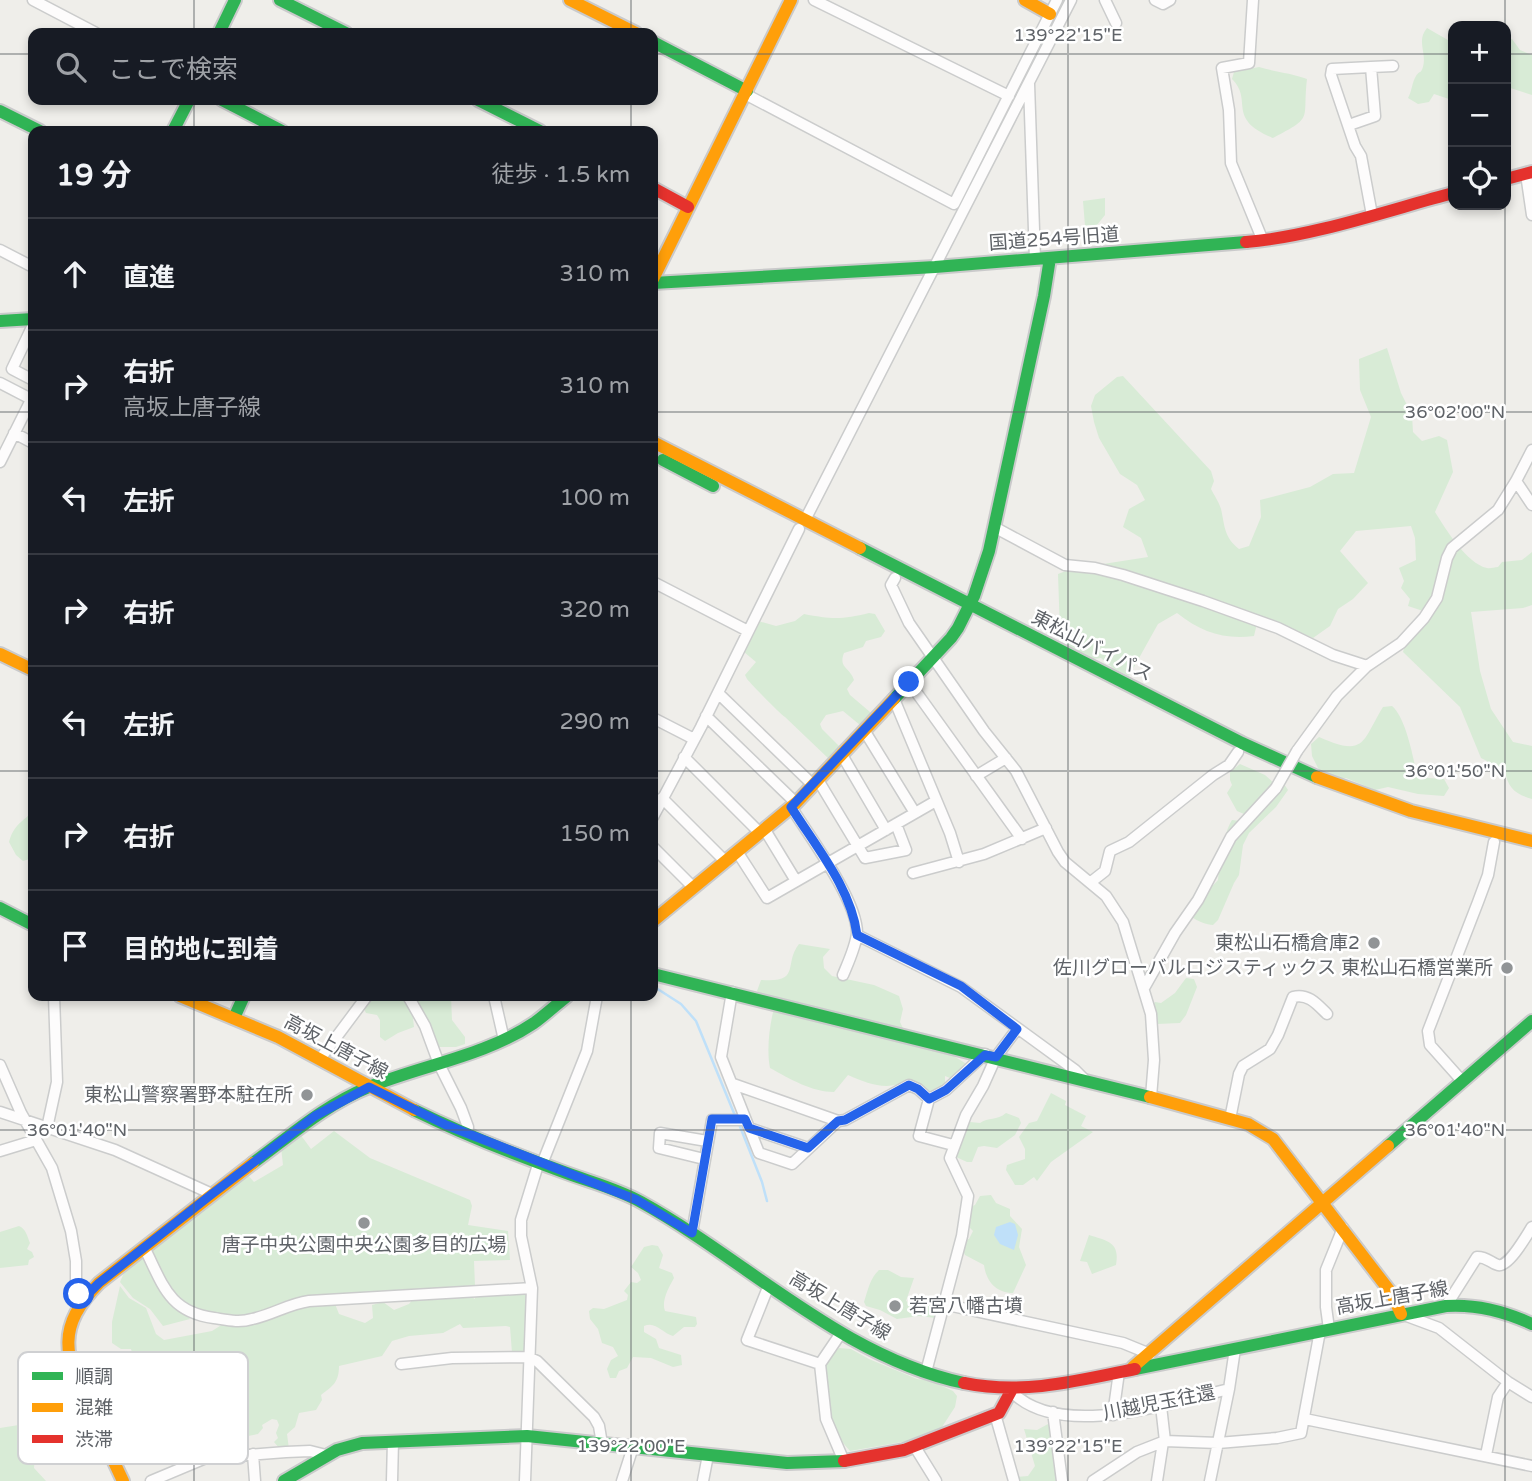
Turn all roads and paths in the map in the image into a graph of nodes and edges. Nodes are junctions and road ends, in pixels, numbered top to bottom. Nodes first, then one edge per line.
1 (33, 0) edge
2 (234, 0) edge
3 (280, 0) edge
4 (570, 0) edge
5 (791, 0) edge
6 (814, 0) edge
7 (1025, 0) edge
8 (1057, 0) edge
9 (1071, 0) edge
10 (1105, 0) edge
11 (1155, 0) edge
12 (1170, 0) edge
13 (1253, 0) edge
14 (1056, 17) junction
15 (1116, 23) dead end
16 (86, 28) edge
17 (221, 28) edge
18 (336, 28) edge
19 (626, 28) edge
20 (658, 45) edge
21 (1393, 66) dead end
22 (1371, 67) junction
23 (1029, 83) junction
24 (746, 92) junction
25 (1009, 96) junction
26 (186, 105) edge
27 (232, 105) edge
28 (488, 105) edge
29 (0, 111) edge
30 (0, 123) edge
31 (1349, 125) junction
32 (30, 126) edge
33 (176, 126) edge
34 (272, 126) edge
35 (530, 126) edge
36 (28, 137) edge
37 (1529, 173) edge
38 (1511, 178) edge
39 (658, 191) edge
40 (1448, 194) edge
41 (688, 207) junction
42 (1372, 215) junction
43 (1532, 215) edge
44 (1263, 241) junction
45 (0, 250) edge
46 (1050, 258) junction
47 (1035, 259) junction
48 (28, 264) edge
49 (935, 267) junction
50 (658, 270) edge
51 (658, 281) edge
52 (28, 319) edge
53 (0, 321) edge
54 (28, 335) edge
55 (28, 377) edge
56 (0, 383) edge
57 (28, 396) edge
58 (28, 408) edge
59 (15, 433) junction
60 (28, 440) edge
61 (658, 445) edge
62 (1532, 450) edge
63 (658, 457) edge
64 (0, 462) edge
65 (1516, 481) junction
66 (1532, 505) edge
67 (802, 525) junction
68 (994, 527) junction
69 (895, 578) junction
70 (658, 585) edge
71 (969, 610) junction
72 (748, 631) junction
73 (0, 654) edge
74 (932, 657) junction
75 (1367, 666) junction
76 (28, 668) edge
77 (909, 682) junction
78 (718, 693) junction
79 (894, 698) junction
80 (706, 716) junction
81 (658, 721) edge
82 (864, 730) junction
83 (694, 739) junction
84 (1238, 752) junction
85 (842, 755) junction
86 (684, 757) junction
87 (1006, 758) junction
88 (976, 776) junction
89 (815, 783) junction
90 (662, 798) junction
91 (936, 801) junction
92 (794, 805) junction
93 (658, 806) edge
94 (915, 813) junction
95 (897, 824) junction
96 (1046, 828) junction
97 (886, 830) junction
98 (762, 831) junction
99 (1022, 839) junction
100 (1532, 841) edge
101 (1494, 842) junction
102 (857, 846) junction
103 (1532, 851) edge
104 (658, 852) edge
105 (738, 853) junction
106 (726, 862) junction
107 (959, 862) junction
108 (827, 863) junction
109 (913, 873) dead end
110 (796, 881) junction
111 (1091, 883) junction
112 (694, 888) junction
113 (0, 908) edge
114 (658, 917) edge
115 (28, 923) edge
116 (857, 935) junction
117 (658, 975) edge
118 (843, 975) dead end
119 (1144, 988) junction
120 (732, 992) junction
121 (54, 1001) edge
122 (192, 1001) edge
123 (242, 1001) edge
124 (363, 1001) edge
125 (411, 1001) edge
126 (495, 1001) edge
127 (561, 1001) edge
128 (596, 1001) edge
129 (1327, 1014) dead end
130 (234, 1018) junction
131 (1532, 1021) edge
132 (1017, 1029) junction
133 (504, 1040) junction
134 (990, 1056) junction
135 (320, 1059) junction
136 (439, 1064) junction
137 (0, 1065) edge
138 (1085, 1079) junction
139 (1463, 1082) junction
140 (733, 1084) junction
141 (369, 1087) junction
142 (1151, 1097) junction
143 (929, 1099) junction
144 (0, 1112) edge
145 (1230, 1119) junction
146 (838, 1121) junction
147 (27, 1122) junction
148 (747, 1124) junction
149 (47, 1128) junction
150 (467, 1133) junction
151 (36, 1140) junction
152 (708, 1141) junction
153 (953, 1145) junction
154 (808, 1148) junction
155 (0, 1151) edge
156 (704, 1159) junction
157 (540, 1163) junction
158 (212, 1194) junction
159 (1324, 1203) junction
160 (1532, 1227) edge
161 (1343, 1228) junction
162 (692, 1233) junction
163 (145, 1249) junction
164 (769, 1285) junction
165 (532, 1288) junction
166 (83, 1299) junction
167 (943, 1304) junction
168 (1446, 1306) junction
169 (1401, 1314) junction
170 (1532, 1324) edge
171 (1325, 1330) junction
172 (841, 1333) junction
173 (1235, 1349) junction
174 (67, 1352) edge
175 (1150, 1354) junction
176 (528, 1357) junction
177 (401, 1364) dead end
178 (820, 1364) junction
179 (1124, 1371) junction
180 (926, 1372) junction
181 (1508, 1382) junction
182 (1229, 1389) junction
183 (1011, 1391) junction
184 (1532, 1397) edge
185 (1161, 1406) junction
186 (1053, 1412) junction
187 (995, 1414) junction
188 (1113, 1415) junction
189 (1305, 1419) junction
190 (527, 1436) junction
191 (393, 1441) junction
192 (1164, 1441) junction
193 (1218, 1443) junction
194 (602, 1444) junction
195 (633, 1447) junction
196 (915, 1447) junction
197 (248, 1454) edge
198 (253, 1454) junction
199 (326, 1455) junction
200 (708, 1455) junction
201 (1486, 1455) junction
202 (843, 1459) junction
203 (114, 1464) edge
204 (192, 1464) edge
205 (1532, 1466) edge
206 (122, 1481) edge
207 (151, 1481) edge
208 (255, 1481) edge
209 (284, 1481) edge
210 (392, 1481) edge
211 (525, 1481) edge
212 (622, 1481) edge
213 (703, 1481) edge
214 (936, 1481) edge
215 (1014, 1481) edge
216 (1062, 1481) edge
217 (1093, 1481) edge
218 (1157, 1481) edge
219 (1210, 1481) edge

1 - 16 street
2 - 17 main road
3 - 18 main road
4 - 19 main road
5 - 24 main road
6 - 25 street
7 - 14 main road
8 - 14 street
9 - 14 street
10 - 15 street
11 - 12 street
13 - 44 street
14 - 23 street
14 - 25 street
20 - 24 main road
21 - 22 street
22 - 31 street
22 - 31 street
23 - 47 street
23 - 49 street
24 - 25 street
24 - 41 main road
26 - 33 main road
27 - 34 main road
28 - 35 main road
29 - 32 main road
30 - 36 main road
31 - 42 street
37 - 38 main road
37 - 43 street
39 - 41 main road
40 - 42 main road, 国道254号旧道
41 - 50 main road
42 - 44 main road, 国道254号旧道
44 - 46 main road, 国道254号旧道
45 - 48 street
46 - 47 main road, 国道254号旧道
46 - 68 main road
47 - 49 main road, 国道254号旧道
49 - 51 main road, 国道254号旧道
49 - 67 street
52 - 53 main road
54 - 55 street
56 - 57 street
58 - 59 street
59 - 60 street
59 - 64 street
61 - 67 main road, 東松山バイパス
62 - 65 street
63 - 67 main road, 東松山バイパス
65 - 66 street
65 - 75 street
67 - 69 main road, 東松山バイパス
67 - 71 main road, 東松山バイパス
67 - 72 street
68 - 71 main road
68 - 75 street
69 - 71 main road, 東松山バイパス
69 - 74 street
70 - 72 street
71 - 74 main road
71 - 84 main road, 東松山バイパス
71 - 100 main road, 東松山バイパス
72 - 78 street
73 - 76 main road
74 - 77 main road
74 - 87 street
75 - 119 street, bridge
77 - 79 main road
77 - 88 street
78 - 80 street
78 - 89 street
79 - 82 main road
79 - 91 street
80 - 83 street
80 - 92 street
81 - 83 street
82 - 85 main road
82 - 94 street
83 - 86 street
84 - 101 main road, 東松山バイパス
84 - 111 street
85 - 89 main road
85 - 97 street
86 - 90 street
86 - 98 street
87 - 88 street
87 - 96 street
88 - 99 street
89 - 92 main road
89 - 102 street
90 - 93 street
90 - 106 street
91 - 94 street
91 - 107 street
92 - 98 main road
92 - 108 street
94 - 95 street
95 - 97 street
95 - 102 street
96 - 99 street
96 - 111 street
97 - 102 street
98 - 105 main road
98 - 110 street
99 - 107 street
101 - 103 main road, 東松山バイパス
101 - 139 street
102 - 108 street
104 - 112 street
105 - 106 main road
105 - 110 street
106 - 112 main road
107 - 109 street
108 - 110 street
108 - 116 street
111 - 119 street
112 - 114 main road
113 - 115 main road
116 - 118 street
116 - 132 street
117 - 120 main road
119 - 142 street
120 - 134 main road
120 - 140 street
121 - 149 street
122 - 130 main road, 高坂上唐子線
123 - 130 main road
124 - 135 street
125 - 136 street
126 - 133 street
127 - 133 main road
128 - 157 street
129 - 145 street
130 - 135 main road, 高坂上唐子線
131 - 139 main road
132 - 134 street
132 - 138 street
133 - 136 main road
134 - 138 main road
134 - 143 street
134 - 153 street
135 - 141 main road, 高坂上唐子線
136 - 141 main road
136 - 150 street
137 - 147 street
138 - 142 main road
139 - 159 main road
140 - 146 street
140 - 148 street
141 - 150 main road, 高坂上唐子線
141 - 158 main road
142 - 145 main road
143 - 146 street
143 - 153 street
144 - 147 street
145 - 159 main road
146 - 154 street
147 - 149 street
147 - 151 street
148 - 152 street
148 - 154 street
148 - 154 street
149 - 158 street
150 - 157 main road, 高坂上唐子線
151 - 155 street
151 - 166 street
152 - 156 street
152 - 156 street
153 - 167 street
156 - 162 street
157 - 162 main road, 高坂上唐子線
157 - 165 street
158 - 163 main road
159 - 161 main road
159 - 175 main road
160 - 168 street
161 - 169 main road
161 - 171 street
162 - 164 main road, 高坂上唐子線
163 - 165 street
163 - 166 main road
164 - 172 main road, 高坂上唐子線
164 - 178 street
165 - 176 street
166 - 174 main road
167 - 175 street
167 - 180 street
168 - 169 main road, 高坂上唐子線
168 - 170 main road, 高坂上唐子線
169 - 171 main road, 高坂上唐子線
169 - 181 street
171 - 173 main road, 高坂上唐子線
171 - 189 street
172 - 178 street
172 - 180 main road, 高坂上唐子線
173 - 179 main road, 高坂上唐子線
173 - 182 street
175 - 179 main road
176 - 177 street
176 - 190 street
176 - 194 street
178 - 202 street
179 - 183 main road, 高坂上唐子線
179 - 188 street
180 - 183 main road, 高坂上唐子線
181 - 184 street
181 - 201 street
182 - 185 street, 川越児玉往還
182 - 193 street
183 - 186 street, 川越児玉往還
183 - 187 main road
185 - 188 street, 川越児玉往還
185 - 192 street
186 - 188 street, 川越児玉往還
186 - 216 street
187 - 196 main road
187 - 215 street
189 - 193 street
189 - 201 street
190 - 191 main road
190 - 194 main road
190 - 211 street
191 - 199 main road
191 - 210 street
192 - 193 street
192 - 217 street
192 - 218 street
193 - 219 street
194 - 195 main road
195 - 200 main road
195 - 212 street
196 - 202 main road
196 - 214 street
197 - 198 street
198 - 199 street
198 - 208 street
199 - 209 main road
200 - 202 main road
200 - 213 street
201 - 205 street
203 - 206 main road
204 - 207 street

